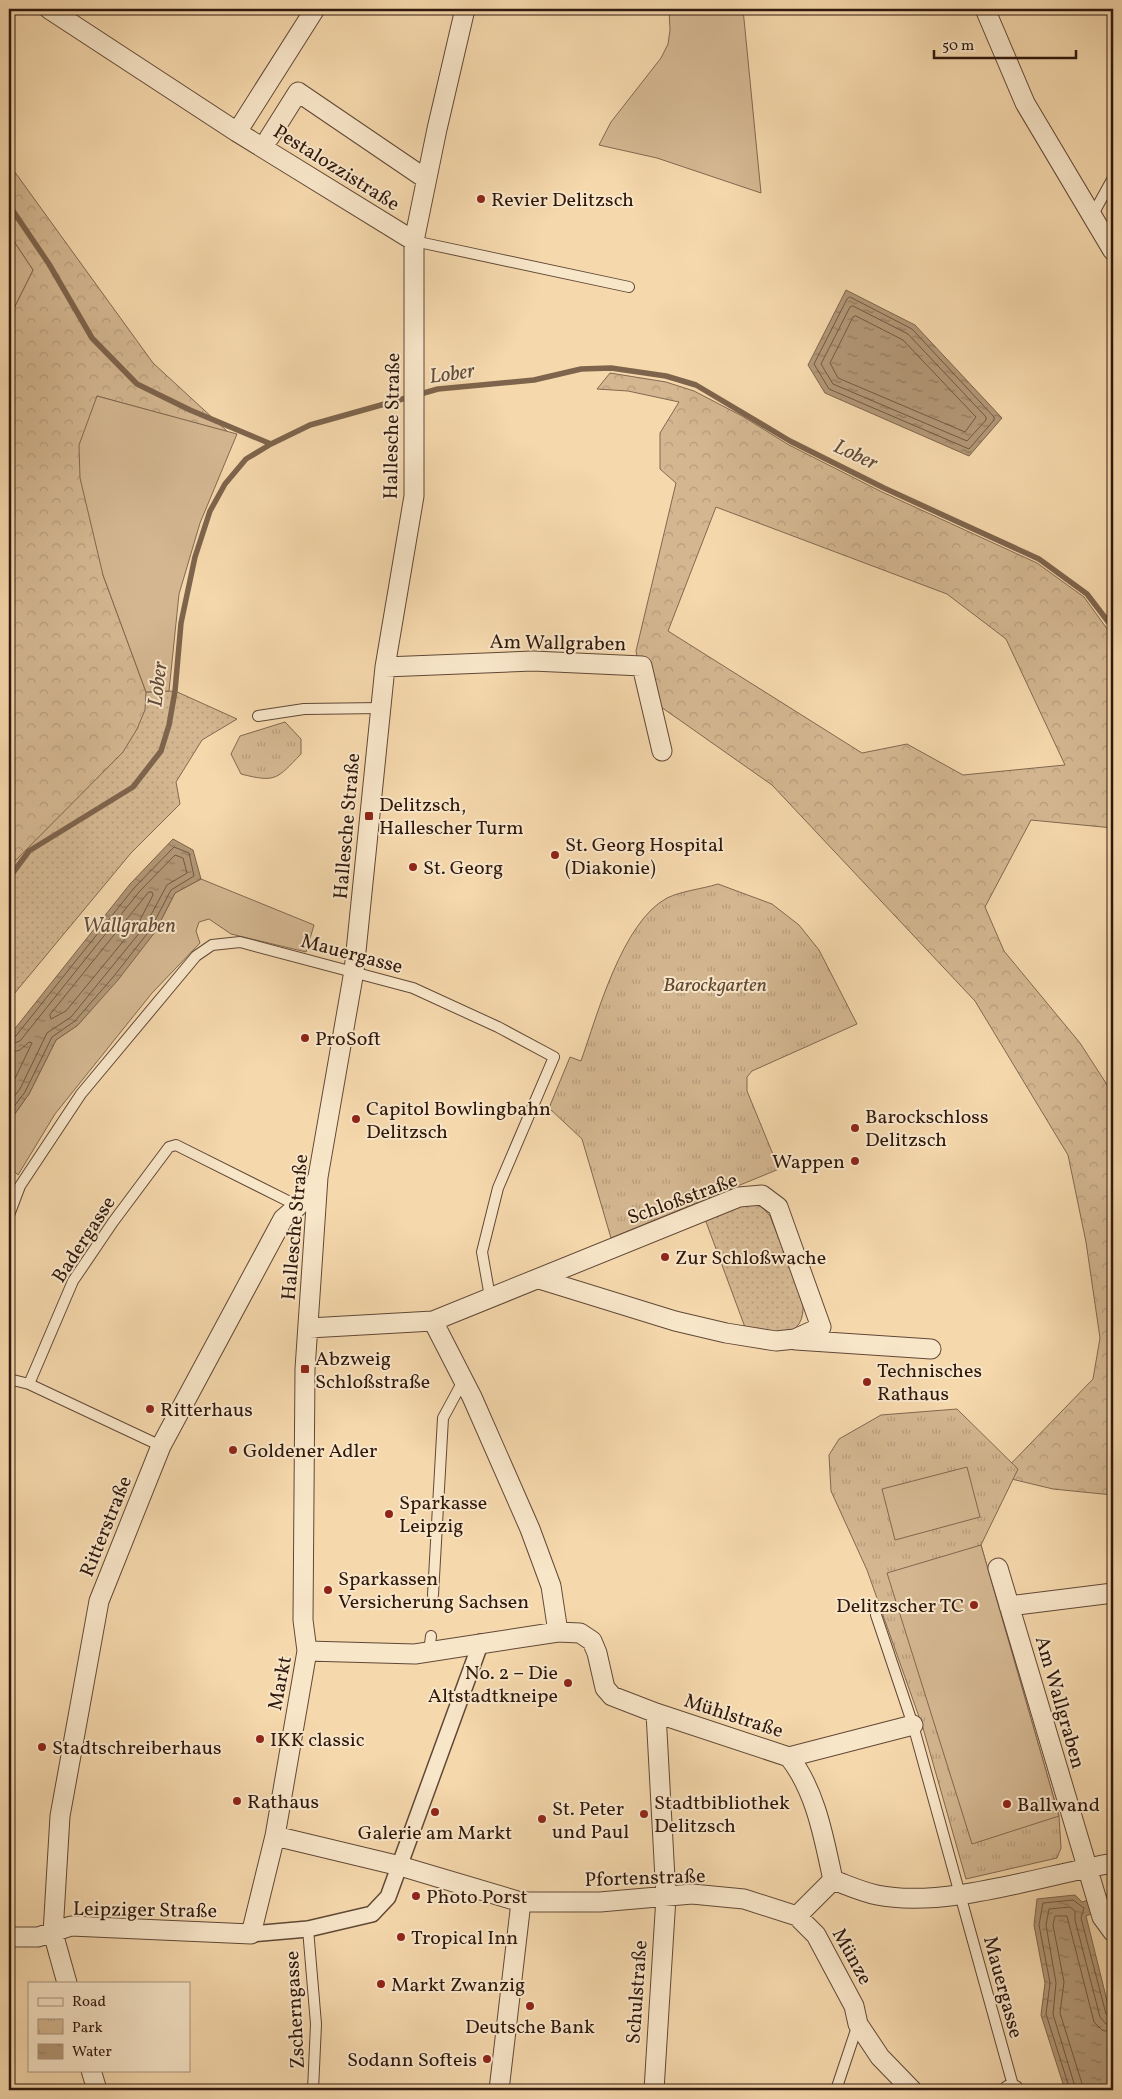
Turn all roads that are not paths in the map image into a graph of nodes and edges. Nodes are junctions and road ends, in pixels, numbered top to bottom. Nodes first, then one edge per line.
1 (49, 9) edge
2 (315, 9) edge
3 (465, 9) edge
4 (985, 9) edge
5 (237, 132) junction
6 (269, 138) dead end
7 (1113, 178) edge
8 (426, 179) junction
9 (1092, 216) junction
10 (414, 241) junction
11 (1113, 251) edge
12 (630, 287) dead end
13 (385, 668) junction
14 (381, 708) junction
15 (258, 716) dead end
16 (662, 751) dead end
17 (354, 971) junction
18 (318, 1178) junction
19 (298, 1206) junction
20 (9, 1215) edge
21 (539, 1279) junction
22 (490, 1297) junction
23 (433, 1321) junction
24 (309, 1328) junction
25 (795, 1339) junction
26 (930, 1349) dead end
27 (9, 1379) edge
28 (464, 1381) junction
29 (29, 1384) junction
30 (161, 1446) junction
31 (998, 1568) dead end
32 (1113, 1593) edge
33 (433, 1595) dead end
34 (1009, 1606) junction
35 (876, 1615) dead end
36 (558, 1632) junction
37 (481, 1642) junction
38 (307, 1651) junction
39 (656, 1713) junction
40 (913, 1725) junction
41 (788, 1757) junction
42 (275, 1836) junction
43 (1113, 1863) edge
44 (400, 1866) junction
45 (1087, 1868) junction
46 (833, 1880) junction
47 (961, 1894) junction
48 (666, 1897) junction
49 (521, 1902) junction
50 (797, 1916) junction
51 (308, 1929) junction
52 (1113, 1932) edge
53 (53, 1933) junction
54 (251, 1934) junction
55 (9, 1937) edge
56 (67, 1982) edge
57 (858, 2024) junction
58 (92, 2072) edge
59 (97, 2090) edge
60 (314, 2090) edge
61 (500, 2090) edge
62 (654, 2090) edge
63 (836, 2090) edge
64 (912, 2090) edge
65 (1012, 2090) edge

1 - 5 street, Pestalozzistraße
2 - 5 street
3 - 8 street, Hallesche Straße
4 - 9 street
5 - 10 street, Pestalozzistraße
6 - 8 street
7 - 9 lane
8 - 10 street, Hallesche Straße
9 - 11 street
10 - 12 lane
10 - 13 street, Hallesche Straße
13 - 14 street, Hallesche Straße
13 - 16 street, Am Wallgraben
14 - 15 lane
14 - 17 street, Hallesche Straße
17 - 18 street, Hallesche Straße
17 - 20 lane, Mauergasse
17 - 22 lane, Mauergasse
18 - 19 street, Ritterstraße
18 - 24 street, Hallesche Straße
19 - 29 lane, Badergasse
19 - 30 street, Ritterstraße
21 - 22 street, Schloßstraße
21 - 25 street, Schloßstraße
21 - 25 street, Schloßstraße
22 - 23 street, Schloßstraße
23 - 24 street, Schloßstraße
23 - 28 street
24 - 38 street, Hallesche Straße
25 - 26 street, Schloßstraße
27 - 29 lane
28 - 33 lane
28 - 36 street
29 - 30 lane
30 - 53 street, Ritterstraße
31 - 34 street, Am Wallgraben
32 - 34 street
34 - 45 street, Am Wallgraben
35 - 40 lane, Mauergasse
36 - 37 street, Markt
36 - 39 street, Markt
37 - 38 street, Markt
37 - 44 street
38 - 42 street, Markt
39 - 41 street, Mühlstraße
39 - 48 street, Schulstraße
40 - 41 street, Mühlstraße
40 - 47 lane, Mauergasse
41 - 46 street
42 - 44 street
42 - 54 street, Markt
43 - 45 street
44 - 49 street, Pfortenstraße
44 - 51 street
45 - 47 street
45 - 52 street, Am Wallgraben
46 - 47 street
46 - 50 street
47 - 65 lane, Mauergasse
48 - 49 street, Pfortenstraße
48 - 50 street, Pfortenstraße
48 - 62 street, Schulstraße
49 - 61 street
50 - 57 street, Münze
51 - 54 street
51 - 60 lane, Zscherngasse
53 - 54 street, Leipziger Straße
53 - 55 street, Leipziger Straße
53 - 56 street, Ritterstraße
57 - 63 lane
57 - 64 street, Münze
58 - 59 street

